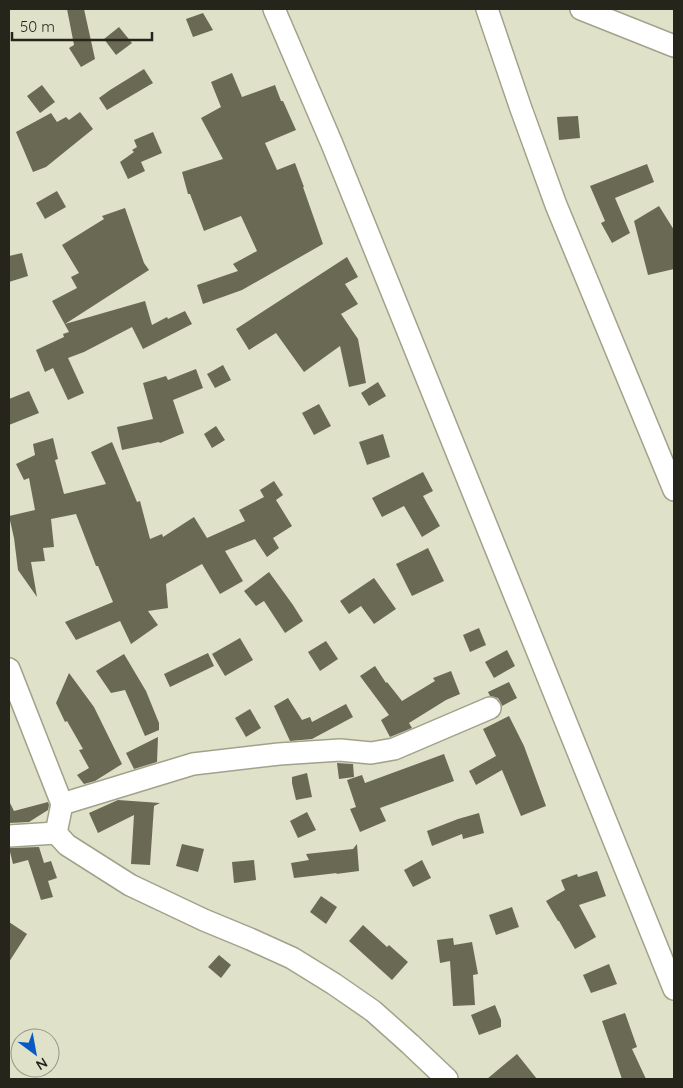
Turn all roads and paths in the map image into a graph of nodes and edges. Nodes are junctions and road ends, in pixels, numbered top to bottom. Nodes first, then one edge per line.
1 (274, 9) edge
2 (487, 9) edge
3 (581, 9) edge
4 (674, 46) edge
5 (674, 490) edge
6 (9, 669) edge
7 (490, 708) dead end
8 (62, 804) junction
9 (56, 833) junction
10 (9, 836) edge
11 (674, 989) edge
12 (447, 1079) edge

1 - 11 street
2 - 5 street
3 - 4 street
6 - 8 street
7 - 8 street
8 - 9 street
9 - 10 street
9 - 12 street

